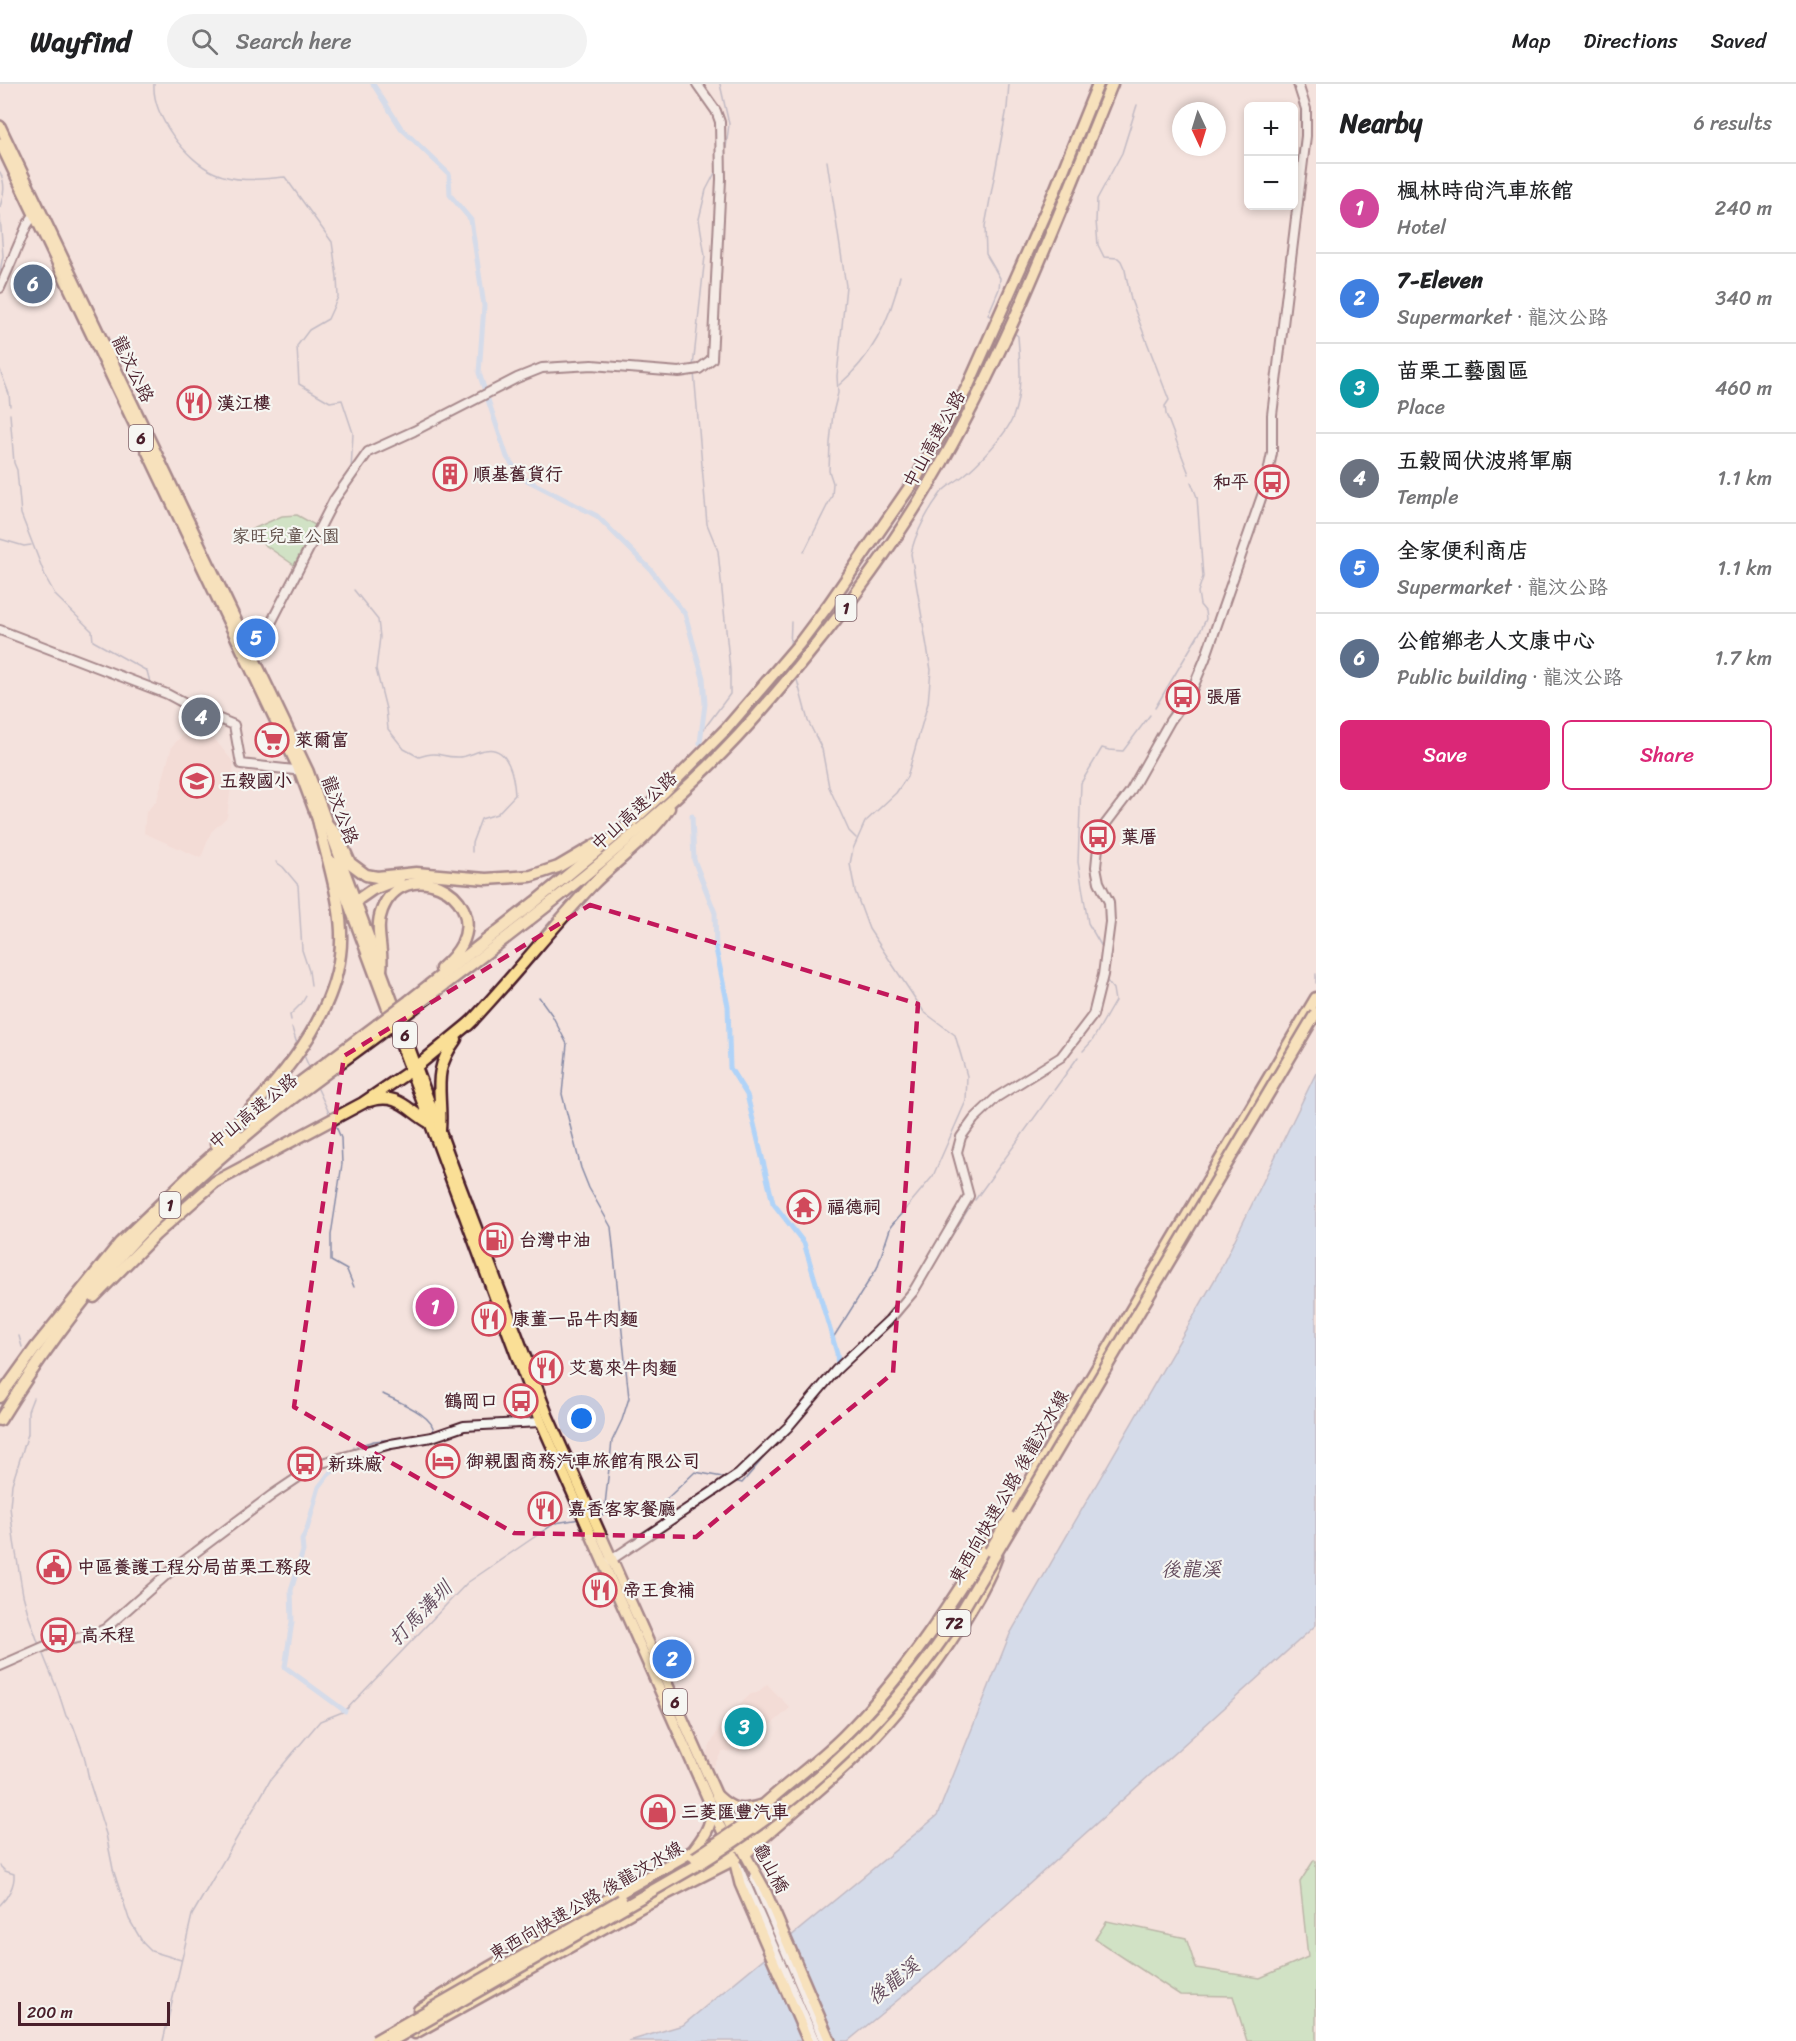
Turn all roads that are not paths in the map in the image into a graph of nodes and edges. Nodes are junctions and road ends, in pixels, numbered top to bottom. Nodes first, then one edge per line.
1 (697, 84) edge
2 (1098, 84) edge
3 (1112, 84) edge
4 (1298, 84) edge
5 (0, 126) edge
6 (0, 143) edge
7 (36, 211) junction
8 (0, 288) edge
9 (0, 630) edge
10 (251, 661) junction
11 (304, 771) junction
12 (675, 797) junction
13 (316, 804) junction
14 (318, 819) junction
15 (631, 823) junction
16 (328, 825) junction
17 (416, 873) junction
18 (353, 903) junction
19 (381, 970) junction
20 (429, 985) junction
21 (1316, 998) edge
22 (412, 1004) junction
23 (1316, 1013) edge
24 (472, 1021) junction
25 (380, 1028) junction
26 (413, 1069) junction
27 (363, 1103) junction
28 (430, 1123) junction
29 (440, 1130) junction
30 (179, 1186) junction
31 (72, 1318) junction
32 (0, 1397) edge
33 (544, 1419) junction
34 (0, 1420) edge
35 (1010, 1517) junction
36 (999, 1551) junction
37 (608, 1562) junction
38 (0, 1666) edge
39 (717, 1796) junction
40 (763, 1805) junction
41 (712, 1810) junction
42 (777, 1824) junction
43 (732, 1841) junction
44 (693, 1851) junction
45 (746, 1853) junction
46 (735, 1859) junction
47 (706, 1872) junction
48 (383, 2039) edge
49 (399, 2041) edge
50 (808, 2041) edge
51 (815, 2041) edge
52 (824, 2041) edge
53 (830, 2041) edge

1 - 10 street
2 - 15 highway, 中山高速公路 / 1
3 - 12 highway, 中山高速公路 / 1
4 - 37 street
5 - 7 main road, 龍汶公路 / 6
6 - 7 main road, 龍汶公路 / 6
7 - 8 street
7 - 10 main road, 龍汶公路 / 6
9 - 11 street
10 - 11 main road, 龍汶公路 / 6
11 - 13 main road, 龍汶公路 / 6
12 - 22 highway, 中山高速公路 / 1
12 - 24 highway
13 - 14 main road, 龍汶公路 / 6
13 - 16 main road, 龍汶公路 / 6
14 - 18 main road, 龍汶公路 / 6
14 - 30 highway
15 - 17 highway
15 - 20 highway, 中山高速公路 / 1
16 - 17 highway
16 - 18 main road, 龍汶公路 / 6
17 - 18 highway
18 - 19 main road, 龍汶公路 / 6
18 - 26 main road, 龍汶公路 / 6
19 - 20 highway
19 - 26 main road, 龍汶公路 / 6
20 - 22 highway, 中山高速公路 / 1
21 - 35 highway, 東西向快速公路 後龍汶水線 / 72
22 - 25 highway, 中山高速公路 / 1, bridge
23 - 36 highway, 東西向快速公路 後龍汶水線 / 72, bridge
24 - 26 highway
24 - 29 highway
25 - 30 highway, 中山高速公路 / 1
25 - 31 highway, 中山高速公路 / 1
26 - 27 highway
26 - 28 main road, 龍汶公路 / 6
26 - 29 main road, 龍汶公路 / 6
27 - 28 highway
27 - 31 highway
28 - 33 main road, 龍汶公路 / 6
29 - 33 main road, 龍汶公路 / 6
30 - 32 highway, 中山高速公路 / 1
31 - 34 highway, 中山高速公路 / 1
33 - 37 main road, 龍汶公路 / 6
33 - 38 street
35 - 40 highway, bridge
35 - 48 highway, 東西向快速公路 後龍汶水線 / 72, bridge
36 - 42 highway, bridge
36 - 48 highway, 東西向快速公路 後龍汶水線 / 72, bridge
37 - 39 main road, 6
37 - 41 main road, 6
39 - 40 highway
39 - 43 main road, 6
40 - 43 highway
41 - 43 main road, 6
41 - 44 highway
42 - 43 highway
42 - 45 highway
43 - 44 highway
43 - 45 main road, 龜山橋 / 6
43 - 46 main road, 6
43 - 47 highway
43 - 52 street, 龜山橋
44 - 48 highway
45 - 53 main road, 龜山橋 / 6
46 - 47 highway
46 - 50 main road, 龜山橋 / 6
46 - 51 street, 龜山橋
47 - 49 highway

